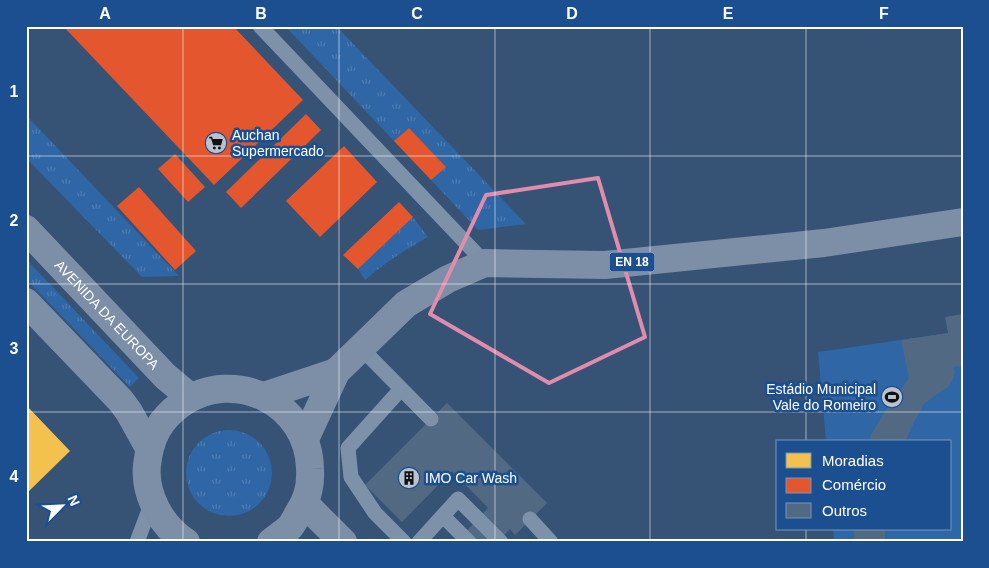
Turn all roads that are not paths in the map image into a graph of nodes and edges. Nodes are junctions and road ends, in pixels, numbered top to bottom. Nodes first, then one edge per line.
1 (260, 26) edge
2 (963, 222) edge
3 (26, 229) edge
4 (486, 263) junction
5 (26, 302) edge
6 (360, 348) junction
7 (336, 372) junction
8 (401, 389) junction
9 (264, 396) junction
10 (190, 398) junction
11 (431, 419) dead end
12 (304, 440) junction
13 (149, 448) junction
14 (152, 502) junction
15 (304, 504) junction
16 (443, 516) junction
17 (530, 519) dead end
18 (429, 538) edge
19 (137, 542) edge
20 (186, 542) edge
21 (271, 542) edge
22 (343, 542) edge
23 (404, 542) edge
24 (469, 542) edge
25 (501, 542) edge
26 (551, 542) edge

1 - 4 lane
2 - 4 main road, EN 18
3 - 10 main road, AVENIDA DA EUROPA
4 - 6 main road, EN 18
5 - 13 main road
6 - 7 main road, EN 18
6 - 8 lane
7 - 9 main road, EN 18
7 - 12 main road, EN 18
8 - 11 lane
8 - 23 lane
9 - 10 main road
9 - 12 main road
10 - 13 main road
12 - 15 main road
13 - 14 main road
14 - 19 lane
14 - 20 main road
15 - 21 main road
15 - 22 main road
16 - 18 lane
16 - 24 lane
16 - 25 lane
17 - 26 lane

